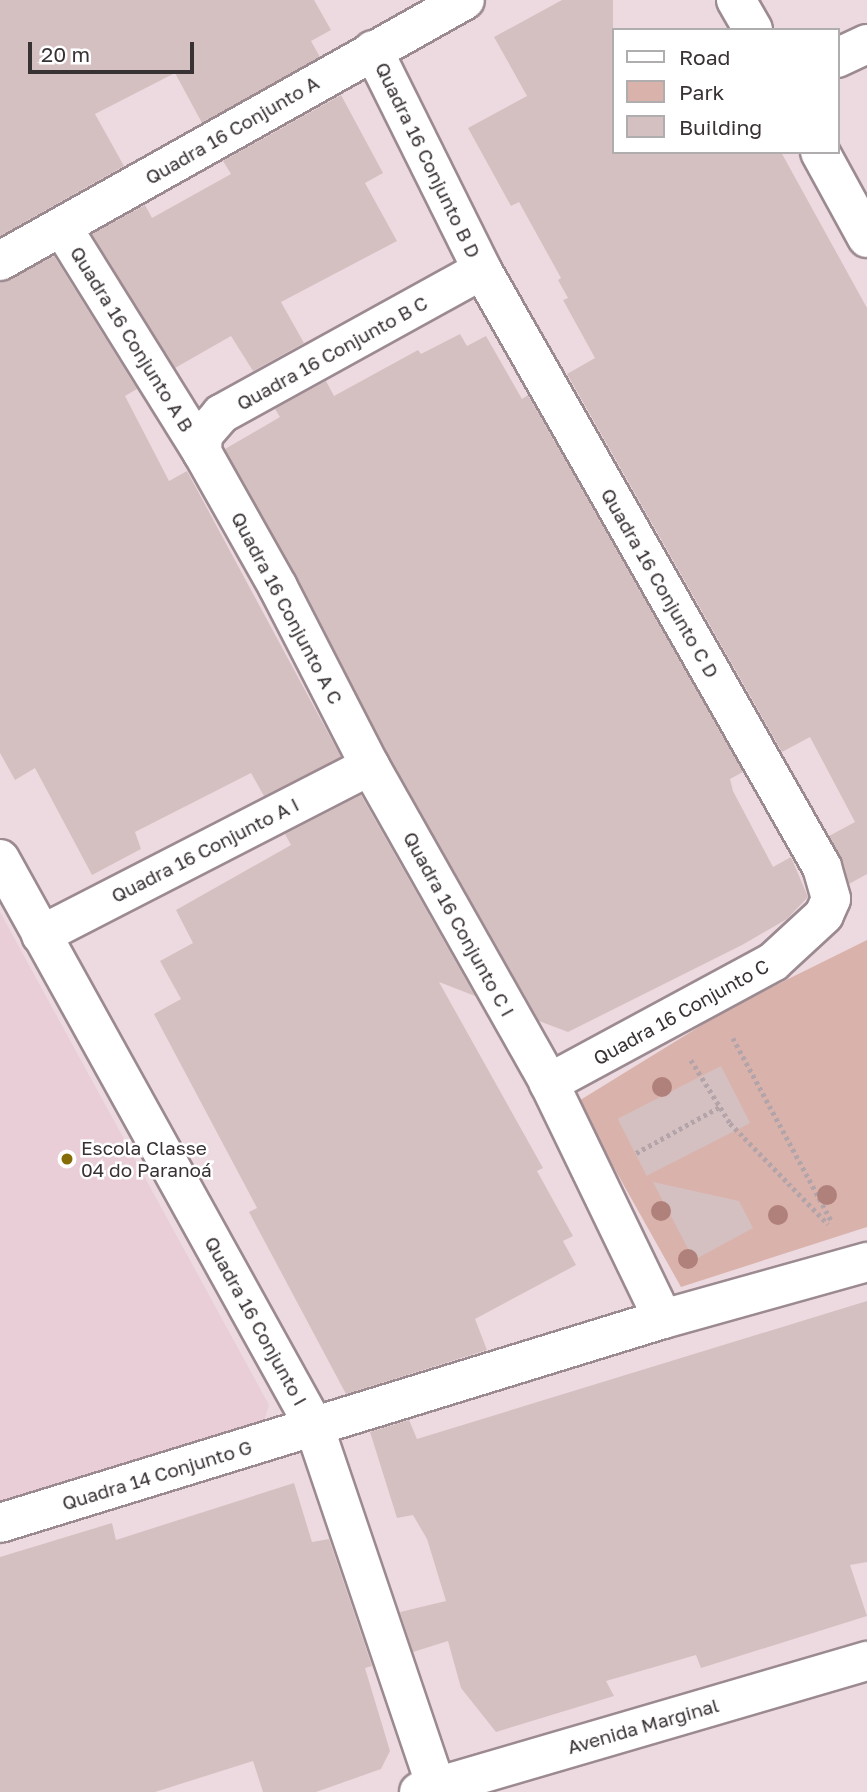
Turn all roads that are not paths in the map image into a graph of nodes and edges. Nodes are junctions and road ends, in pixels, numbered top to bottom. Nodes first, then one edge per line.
1 (465, 0) edge
2 (736, 0) edge
3 (752, 28) edge
4 (867, 44) edge
5 (373, 50) junction
6 (839, 57) edge
7 (821, 154) edge
8 (62, 227) junction
9 (867, 238) edge
10 (0, 261) edge
11 (482, 270) junction
12 (202, 452) junction
13 (370, 766) junction
14 (0, 859) edge
15 (831, 899) joint
16 (41, 935) junction
17 (549, 1083) junction
18 (867, 1262) edge
19 (663, 1319) junction
20 (314, 1426) junction
21 (0, 1523) edge
22 (867, 1661) edge
23 (428, 1789) edge

1 - 5 street, Quadra 16 Conjunto A
2 - 3 street
4 - 6 street
5 - 8 street, Quadra 16 Conjunto A
5 - 11 street, Quadra 16 Conjunto B D
7 - 9 street
8 - 10 street, Quadra 16 Conjunto A
8 - 12 street, Quadra 16 Conjunto A B
11 - 12 street, Quadra 16 Conjunto B C
11 - 15 street, Quadra 16 Conjunto C D
12 - 13 street, Quadra 16 Conjunto A C
13 - 16 street, Quadra 16 Conjunto A I
13 - 17 street, Quadra 16 Conjunto C I
14 - 16 street, Quadra 16 Conjunto I
15 - 17 street, Quadra 16 Conjunto C
16 - 20 street, Quadra 16 Conjunto I
17 - 19 street
18 - 19 street, Quadra 16 Conjunto I
19 - 20 street, Quadra 16 Conjunto I
20 - 21 street, Quadra 14 Conjunto G
20 - 23 street
22 - 23 street, Avenida Marginal

